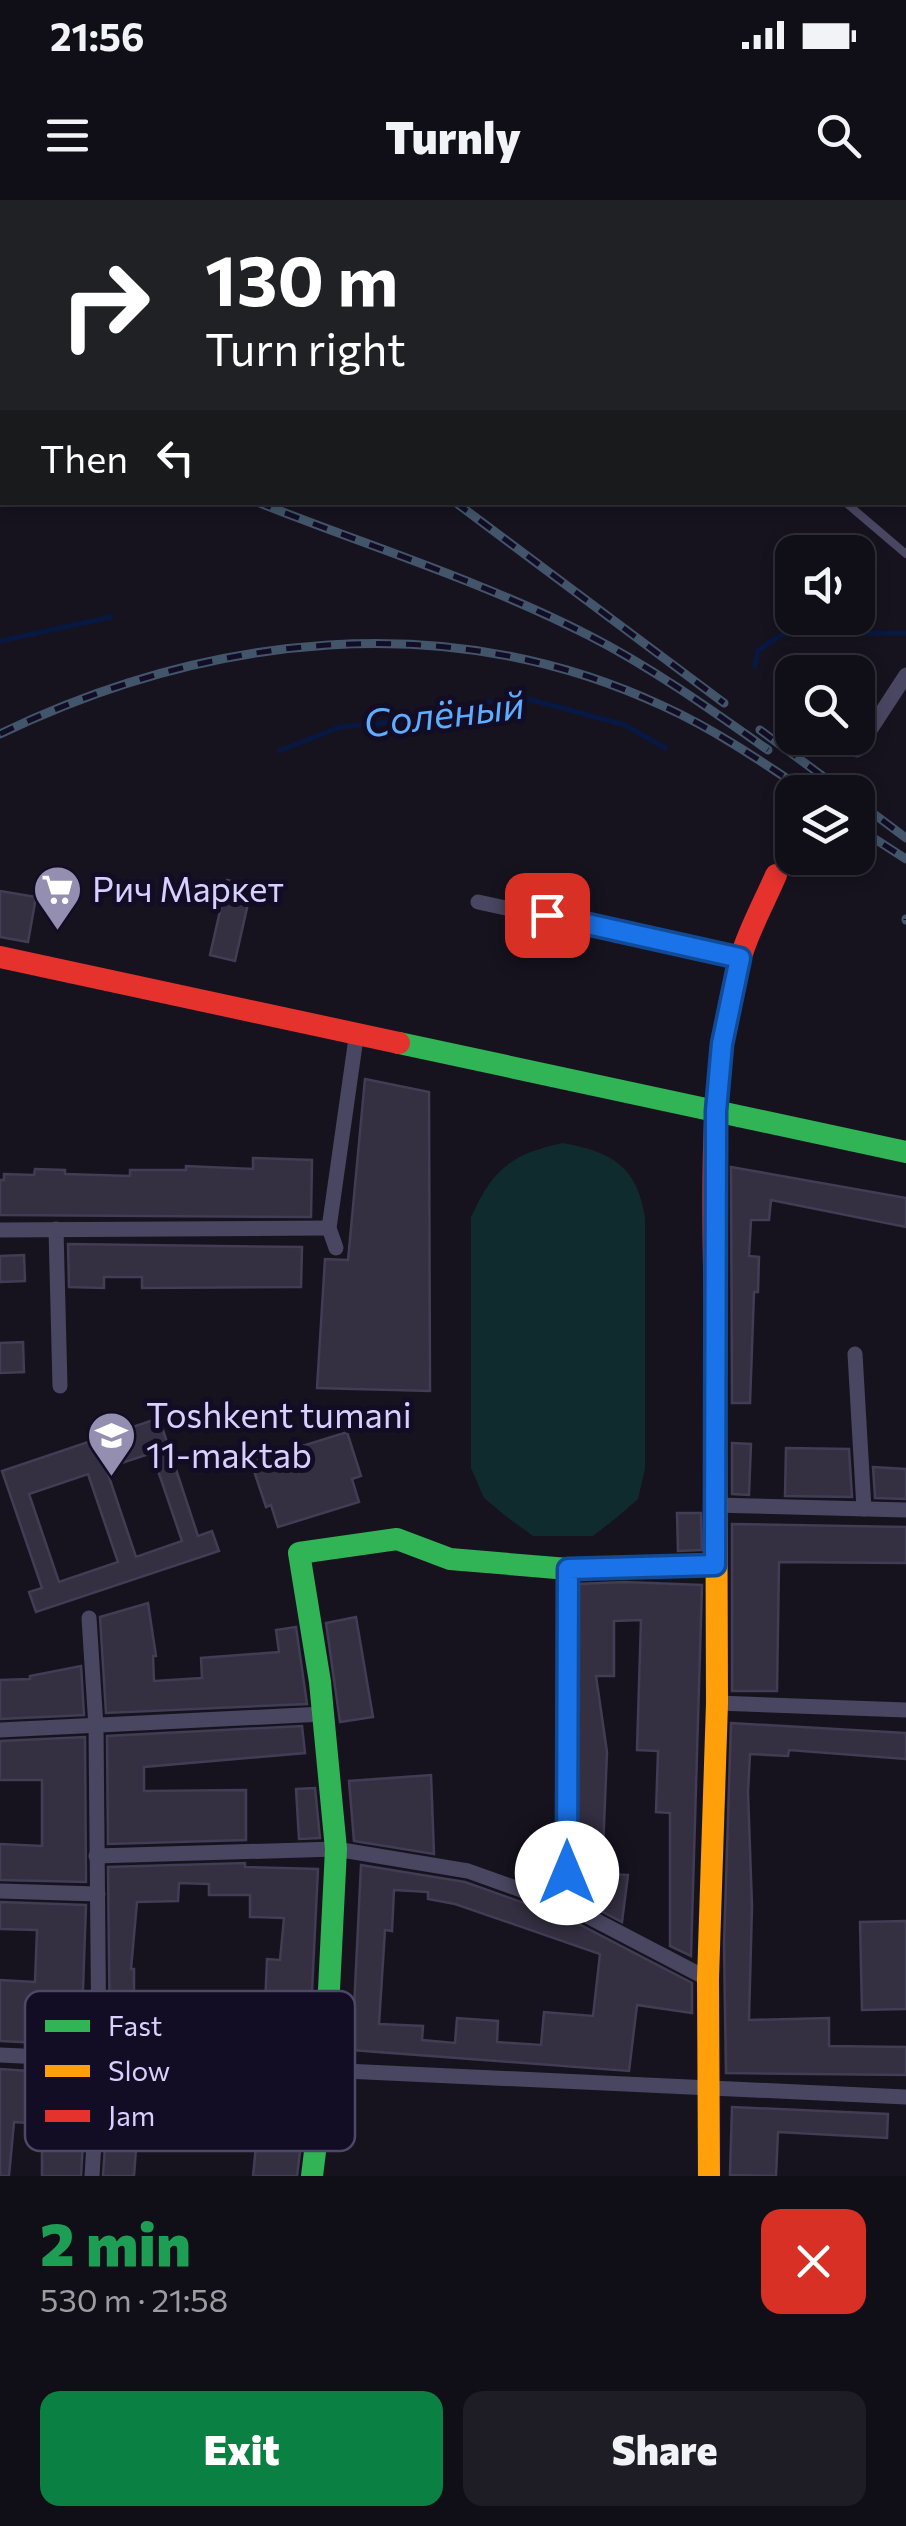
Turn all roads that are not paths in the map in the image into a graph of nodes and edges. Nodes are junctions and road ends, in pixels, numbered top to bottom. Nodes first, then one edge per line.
1 (849, 505) edge
2 (906, 554) edge
3 (906, 676) edge
4 (875, 723) edge
5 (776, 876) dead end
6 (478, 902) dead end
7 (0, 958) edge
8 (740, 958) junction
9 (357, 1031) junction
10 (716, 1111) junction
11 (906, 1152) edge
12 (329, 1228) junction
13 (56, 1229) junction
14 (0, 1230) edge
15 (336, 1248) dead end
16 (855, 1354) dead end
17 (60, 1386) dead end
18 (714, 1504) junction
19 (864, 1509) junction
20 (906, 1510) edge
21 (715, 1565) junction
22 (568, 1569) junction
23 (90, 1618) dead end
24 (717, 1704) junction
25 (906, 1710) edge
26 (323, 1714) junction
27 (96, 1726) junction
28 (0, 1730) edge
29 (566, 1840) joint
30 (336, 1849) junction
31 (96, 1856) junction
32 (0, 1891) edge
33 (98, 1894) junction
34 (567, 1907) junction
35 (708, 1979) junction
36 (99, 1991) edge
37 (329, 1991) edge
38 (0, 2056) edge
39 (25, 2057) edge
40 (355, 2071) edge
41 (709, 2088) junction
42 (906, 2097) edge
43 (94, 2151) edge
44 (315, 2151) edge
45 (92, 2176) edge
46 (312, 2176) edge
47 (709, 2176) edge

1 - 2 lane
3 - 4 street
5 - 8 street
6 - 8 street
7 - 9 street
8 - 10 street
9 - 10 street
9 - 12 street
10 - 11 street
10 - 18 street
12 - 13 street
12 - 15 street
13 - 14 street
13 - 17 street
16 - 19 street
18 - 19 street
18 - 21 street
19 - 20 street
21 - 22 street
21 - 24 street
22 - 26 street
22 - 29 street
23 - 27 street
24 - 25 street
24 - 35 street
26 - 27 street
26 - 30 street
27 - 28 street
27 - 31 street
29 - 34 lane
30 - 31 street
30 - 34 street
30 - 37 street
31 - 33 street
32 - 33 street
33 - 36 street
34 - 35 street
35 - 41 street
38 - 39 street
40 - 41 street
41 - 42 street
41 - 47 street
43 - 45 street
44 - 46 street

